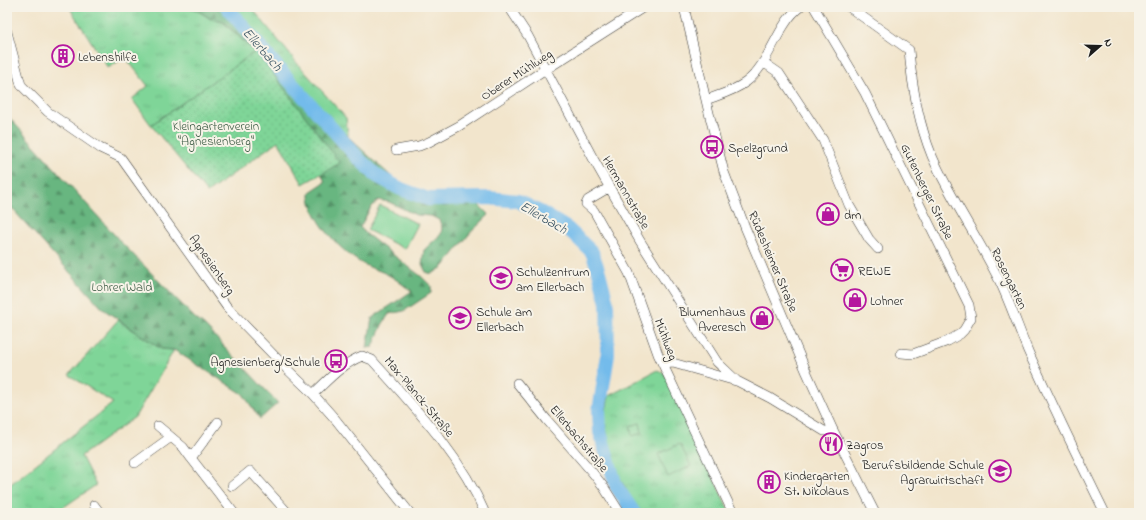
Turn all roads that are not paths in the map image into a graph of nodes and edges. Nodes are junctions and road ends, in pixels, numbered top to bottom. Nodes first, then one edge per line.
1 (509, 7) edge
2 (644, 7) edge
3 (684, 7) edge
4 (800, 7) edge
5 (814, 7) edge
6 (849, 7) edge
7 (7, 32) edge
8 (763, 62) junction
9 (545, 69) junction
10 (706, 100) junction
11 (396, 150) dead end
12 (610, 187) junction
13 (878, 249) dead end
14 (901, 353) dead end
15 (663, 364) junction
16 (737, 381) junction
17 (517, 383) dead end
18 (313, 394) junction
19 (218, 422) dead end
20 (158, 426) dead end
21 (833, 430) junction
22 (171, 437) junction
23 (190, 458) junction
24 (135, 463) dead end
25 (232, 486) dead end
26 (94, 505) dead end
27 (100, 513) edge
28 (234, 513) edge
29 (288, 513) edge
30 (410, 513) edge
31 (485, 513) edge
32 (620, 513) edge
33 (733, 513) edge
34 (875, 513) edge
35 (1105, 513) edge

1 - 9 street, Hermannstraße
2 - 9 street, Oberer Mühlweg
3 - 10 street, Rüdesheimer Straße
4 - 8 street
5 - 14 street, Gutenberger Straße
6 - 35 street, Rosengarten
7 - 18 street, Agnesienberg
8 - 10 street
8 - 13 street
9 - 11 street, Oberer Mühlweg
9 - 12 street, Hermannstraße
10 - 21 street, Rüdesheimer Straße
12 - 15 street, Mühlweg
12 - 16 street, Hermannstraße
15 - 16 street, Hermannstraße
15 - 33 street, Mühlweg
16 - 21 street, Hermannstraße
17 - 32 street, Ellerbachstraße
18 - 30 street, Agnesienberg
18 - 31 street, Max-Planck-Straße
19 - 23 street
20 - 22 street
21 - 34 street, Rüdesheimer Straße
22 - 23 street
22 - 24 street
23 - 28 street
25 - 29 street
26 - 27 street

